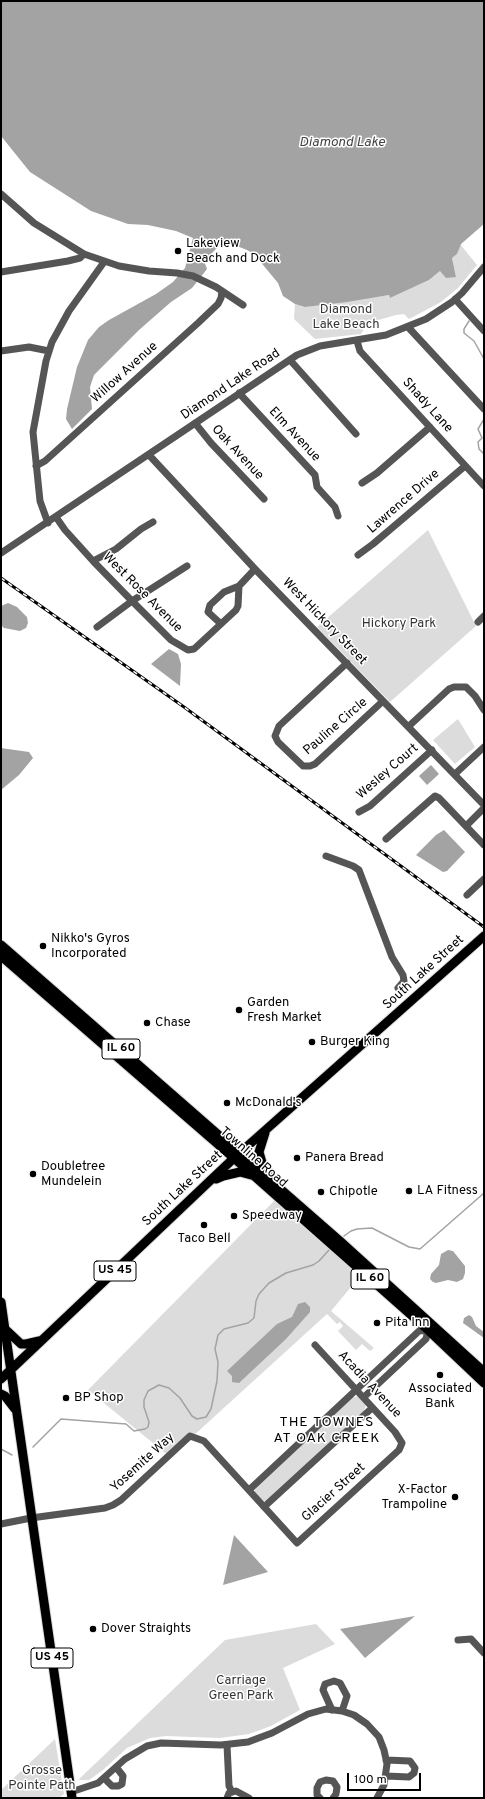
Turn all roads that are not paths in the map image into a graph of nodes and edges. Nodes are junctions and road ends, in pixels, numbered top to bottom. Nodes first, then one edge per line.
1 (1, 194) edge
2 (84, 254) junction
3 (104, 262) junction
4 (484, 267) edge
5 (1, 272) edge
6 (222, 291) junction
7 (455, 299) junction
8 (243, 305) dead end
9 (408, 327) junction
10 (484, 331) edge
11 (357, 340) junction
12 (1, 351) edge
13 (49, 351) junction
14 (290, 360) junction
15 (239, 393) junction
16 (484, 409) edge
17 (195, 423) junction
18 (430, 427) junction
19 (356, 434) dead end
20 (149, 455) junction
21 (36, 466) junction
22 (465, 466) junction
23 (362, 483) dead end
24 (484, 486) edge
25 (264, 499) dead end
26 (338, 516) dead end
27 (56, 517) junction
28 (152, 522) dead end
29 (48, 523) junction
30 (1, 553) edge
31 (358, 555) dead end
32 (93, 561) junction
33 (187, 566) dead end
34 (255, 569) junction
35 (239, 586) junction
36 (132, 601) junction
37 (484, 616) edge
38 (478, 622) dead end
39 (221, 624) junction
40 (97, 627) dead end
41 (347, 663) junction
42 (383, 700) junction
43 (484, 710) edge
44 (409, 726) junction
45 (484, 747) edge
46 (432, 750) junction
47 (455, 774) junction
48 (484, 805) edge
49 (484, 808) edge
50 (359, 812) dead end
51 (466, 826) junction
52 (386, 839) dead end
53 (484, 845) edge
54 (326, 856) dead end
55 (484, 879) edge
56 (467, 895) dead end
57 (484, 936) edge
58 (1, 945) edge
59 (1, 956) edge
60 (398, 988) dead end
61 (266, 1131) junction
62 (238, 1156) junction
63 (255, 1176) junction
64 (206, 1185) junction
65 (287, 1194) junction
66 (1, 1302) edge
67 (5, 1329) junction
68 (428, 1330) junction
69 (41, 1341) junction
70 (315, 1345) dead end
71 (11, 1369) junction
72 (484, 1372) edge
73 (1, 1379) edge
74 (484, 1383) edge
75 (356, 1390) junction
76 (1, 1394) edge
77 (364, 1397) junction
78 (372, 1408) junction
79 (16, 1410) junction
80 (402, 1443) joint
81 (249, 1490) junction
82 (264, 1507) junction
83 (32, 1518) junction
84 (1, 1524) edge
85 (297, 1543) joint
86 (458, 1640) dead end
87 (484, 1653) edge
88 (332, 1710) junction
89 (342, 1711) junction
90 (227, 1745) junction
91 (386, 1760) junction
92 (116, 1767) junction
93 (386, 1773) junction
94 (104, 1778) junction
95 (232, 1792) junction
96 (71, 1795) edge
97 (335, 1797) edge
98 (227, 1798) edge
99 (249, 1798) edge
100 (320, 1798) edge
101 (377, 1798) edge

1 - 2 street
2 - 3 street
2 - 5 street
3 - 6 street
3 - 13 street
4 - 7 street, Diamond Lake Road
6 - 8 street
6 - 21 street, Willow Avenue
7 - 9 street, Diamond Lake Road
7 - 10 street
9 - 11 street, Diamond Lake Road
9 - 16 street
11 - 14 street, Diamond Lake Road
11 - 18 street, Shady Lane
12 - 13 street
13 - 21 street
14 - 15 street, Diamond Lake Road
14 - 19 street
15 - 17 street, Diamond Lake Road
15 - 26 street, Elm Avenue
17 - 20 street, Diamond Lake Road
17 - 25 street, Oak Avenue
18 - 22 street, Shady Lane
18 - 23 street
20 - 27 street, Diamond Lake Road
20 - 34 street, West Hickory Street
21 - 29 street
22 - 24 street, Shady Lane
22 - 31 street, Lawrence Drive
27 - 29 street, Diamond Lake Road
27 - 32 street, West Rose Avenue
28 - 32 street
29 - 30 street, Diamond Lake Road
32 - 36 street, West Rose Avenue
33 - 36 street
34 - 35 street
34 - 41 street, West Hickory Street
35 - 39 street, West Rose Avenue
35 - 39 street
36 - 39 street, West Rose Avenue
36 - 40 street
37 - 38 street
41 - 42 street, West Hickory Street
41 - 42 street, Pauline Circle
42 - 44 street, West Hickory Street
43 - 44 street
44 - 46 street, West Hickory Street
45 - 47 street
46 - 47 street, West Hickory Street
46 - 50 street, Wesley Court
47 - 48 street, West Hickory Street
49 - 51 street
51 - 52 street
51 - 53 street
54 - 60 street
55 - 56 street
57 - 61 main road, South Lake Street / US 45
58 - 62 main road, Townline Road / IL 60
59 - 62 main road, Townline Road / IL 60
61 - 62 main road, South Lake Street / US 45
61 - 65 main road
62 - 63 main road, Townline Road / IL 60
62 - 64 main road, South Lake Street / US 45
62 - 65 main road, Townline Road / IL 60
63 - 64 main road
63 - 68 main road, Townline Road / IL 60
64 - 69 main road, South Lake Street / US 45
65 - 72 main road, Townline Road / IL 60
66 - 67 main road
67 - 69 main road
67 - 71 main road
68 - 74 main road, Townline Road / IL 60
68 - 75 street
68 - 77 street
69 - 71 main road, South Lake Street / US 45
70 - 75 street, Acadia Avenue
71 - 73 main road, South Lake Street
71 - 79 main road, US 45
75 - 77 street, Acadia Avenue
75 - 81 street
76 - 79 main road
77 - 78 street, Acadia Avenue
78 - 80 street, Acadia Avenue
78 - 82 street
79 - 83 main road, US 45
80 - 85 street, Glacier Street
81 - 82 street, Yosemite Way
81 - 83 street, Yosemite Way
82 - 85 street, Yosemite Way
83 - 84 street
83 - 96 main road, US 45
86 - 87 street
88 - 89 street
88 - 89 street
88 - 90 street
89 - 91 street
90 - 92 street
90 - 95 street
91 - 93 street
91 - 93 street
92 - 94 street
92 - 94 street
93 - 101 street
94 - 96 street
95 - 98 street
95 - 99 street
97 - 100 street

